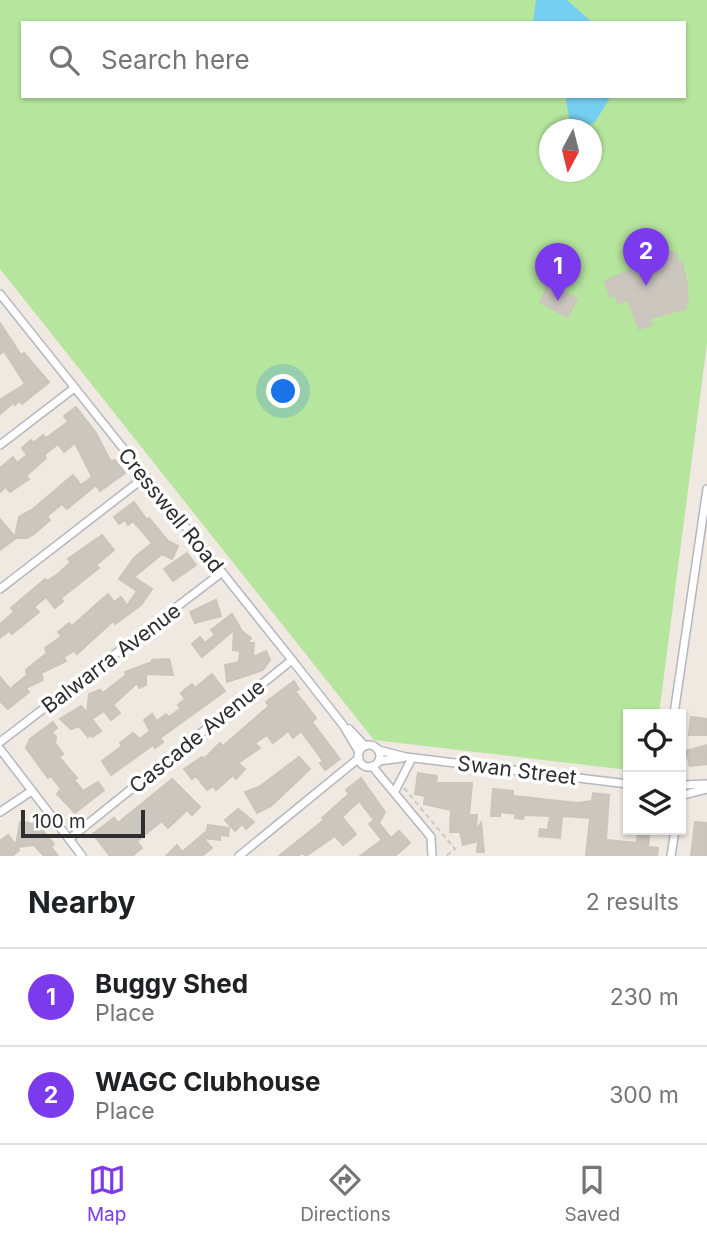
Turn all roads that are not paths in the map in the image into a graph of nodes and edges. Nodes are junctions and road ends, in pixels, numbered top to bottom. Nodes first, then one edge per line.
1 (0, 294) edge
2 (73, 389) junction
3 (0, 445) edge
4 (145, 477) junction
5 (707, 489) edge
6 (221, 573) junction
7 (0, 589) edge
8 (292, 660) junction
9 (675, 709) edge
10 (0, 742) edge
11 (0, 749) edge
12 (378, 750) junction
13 (361, 755) junction
14 (409, 757) junction
15 (375, 764) junction
16 (623, 783) edge
17 (686, 784) edge
18 (707, 787) edge
19 (395, 791) junction
20 (30, 792) junction
21 (686, 795) edge
22 (0, 812) edge
23 (674, 835) edge
24 (69, 839) junction
25 (82, 856) edge
26 (239, 856) edge
27 (432, 856) edge
28 (671, 856) edge

1 - 2 street, Cresswell Road
2 - 3 street
2 - 4 street, Cresswell Road
4 - 6 street, Cresswell Road
4 - 7 street
5 - 9 street
6 - 8 street, Cresswell Road
6 - 10 street, Balwarra Avenue
8 - 13 street, Cresswell Road
8 - 24 street, Cascade Avenue
11 - 20 street
12 - 13 street, Swan Street
12 - 14 street, Swan Street
12 - 15 street
13 - 15 street, Swan Street
13 - 26 street
14 - 15 street, Swan Street
14 - 16 street, Swan Street
14 - 19 street
15 - 19 street
17 - 18 street
18 - 21 street
19 - 27 street
20 - 22 street
20 - 24 street
23 - 28 street
24 - 25 street

